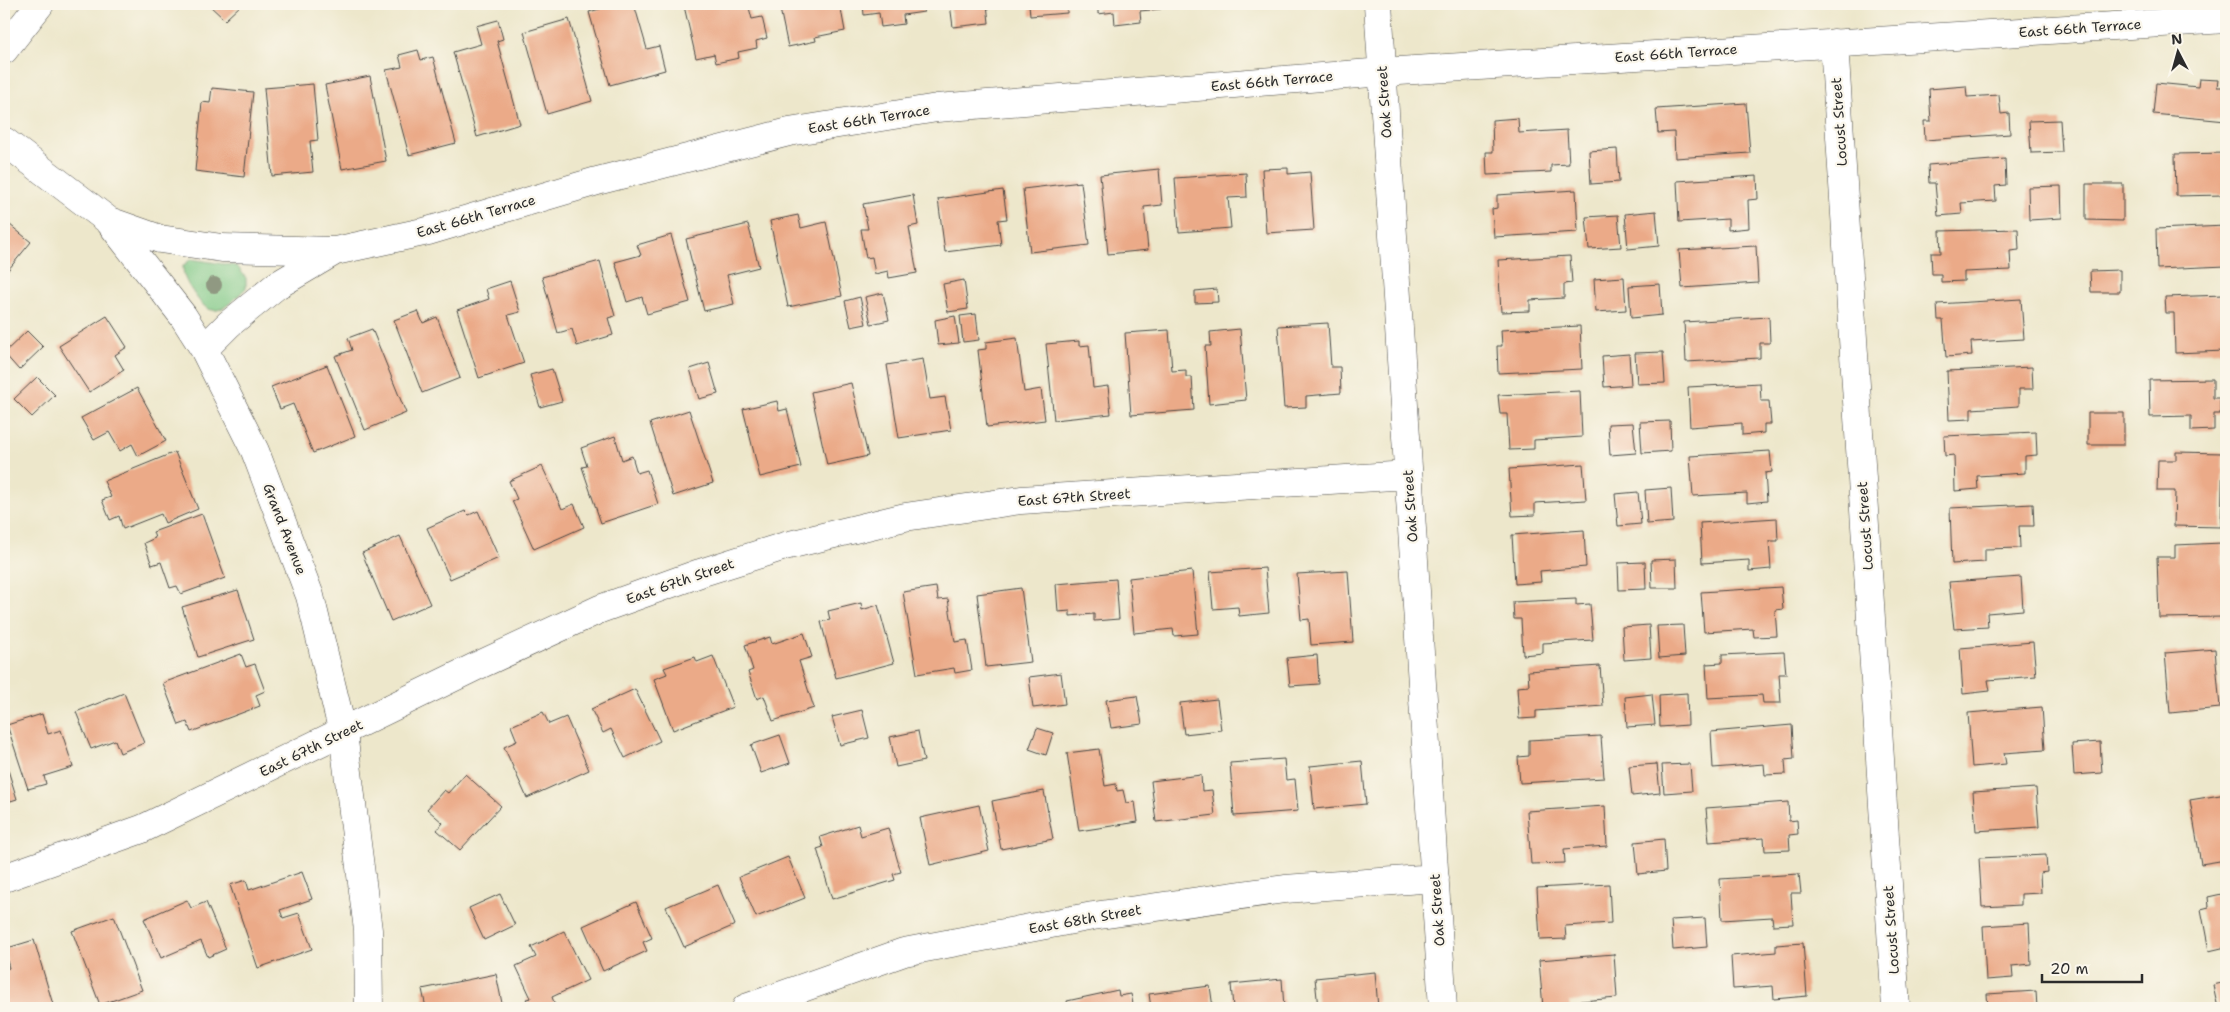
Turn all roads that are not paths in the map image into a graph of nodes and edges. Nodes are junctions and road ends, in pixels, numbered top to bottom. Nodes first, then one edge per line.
1 (40, 4) edge
2 (1378, 4) edge
3 (2226, 19) edge
4 (1834, 43) junction
5 (4, 50) edge
6 (1383, 72) junction
7 (4, 141) edge
8 (108, 221) junction
9 (334, 250) junction
10 (204, 349) junction
11 (1408, 475) junction
12 (343, 733) junction
13 (4, 878) edge
14 (1435, 878) junction
15 (368, 1008) edge
16 (746, 1008) edge
17 (1443, 1008) edge
18 (1896, 1008) edge

1 - 5 street
2 - 6 street, Oak Street
3 - 4 street, East 66th Terrace
4 - 6 street, East 66th Terrace
4 - 18 street, Locust Street
6 - 9 street, East 66th Terrace
6 - 11 street, Oak Street
7 - 8 street, Grand Avenue
8 - 9 street, East 66th Terrace
8 - 10 street, Grand Avenue
9 - 10 street, East 66th Terrace
10 - 12 street, Grand Avenue
11 - 12 street, East 67th Street
11 - 14 street, Oak Street
12 - 13 street, East 67th Street
12 - 15 street, Grand Avenue
14 - 16 street, East 68th Street
14 - 17 street, Oak Street

